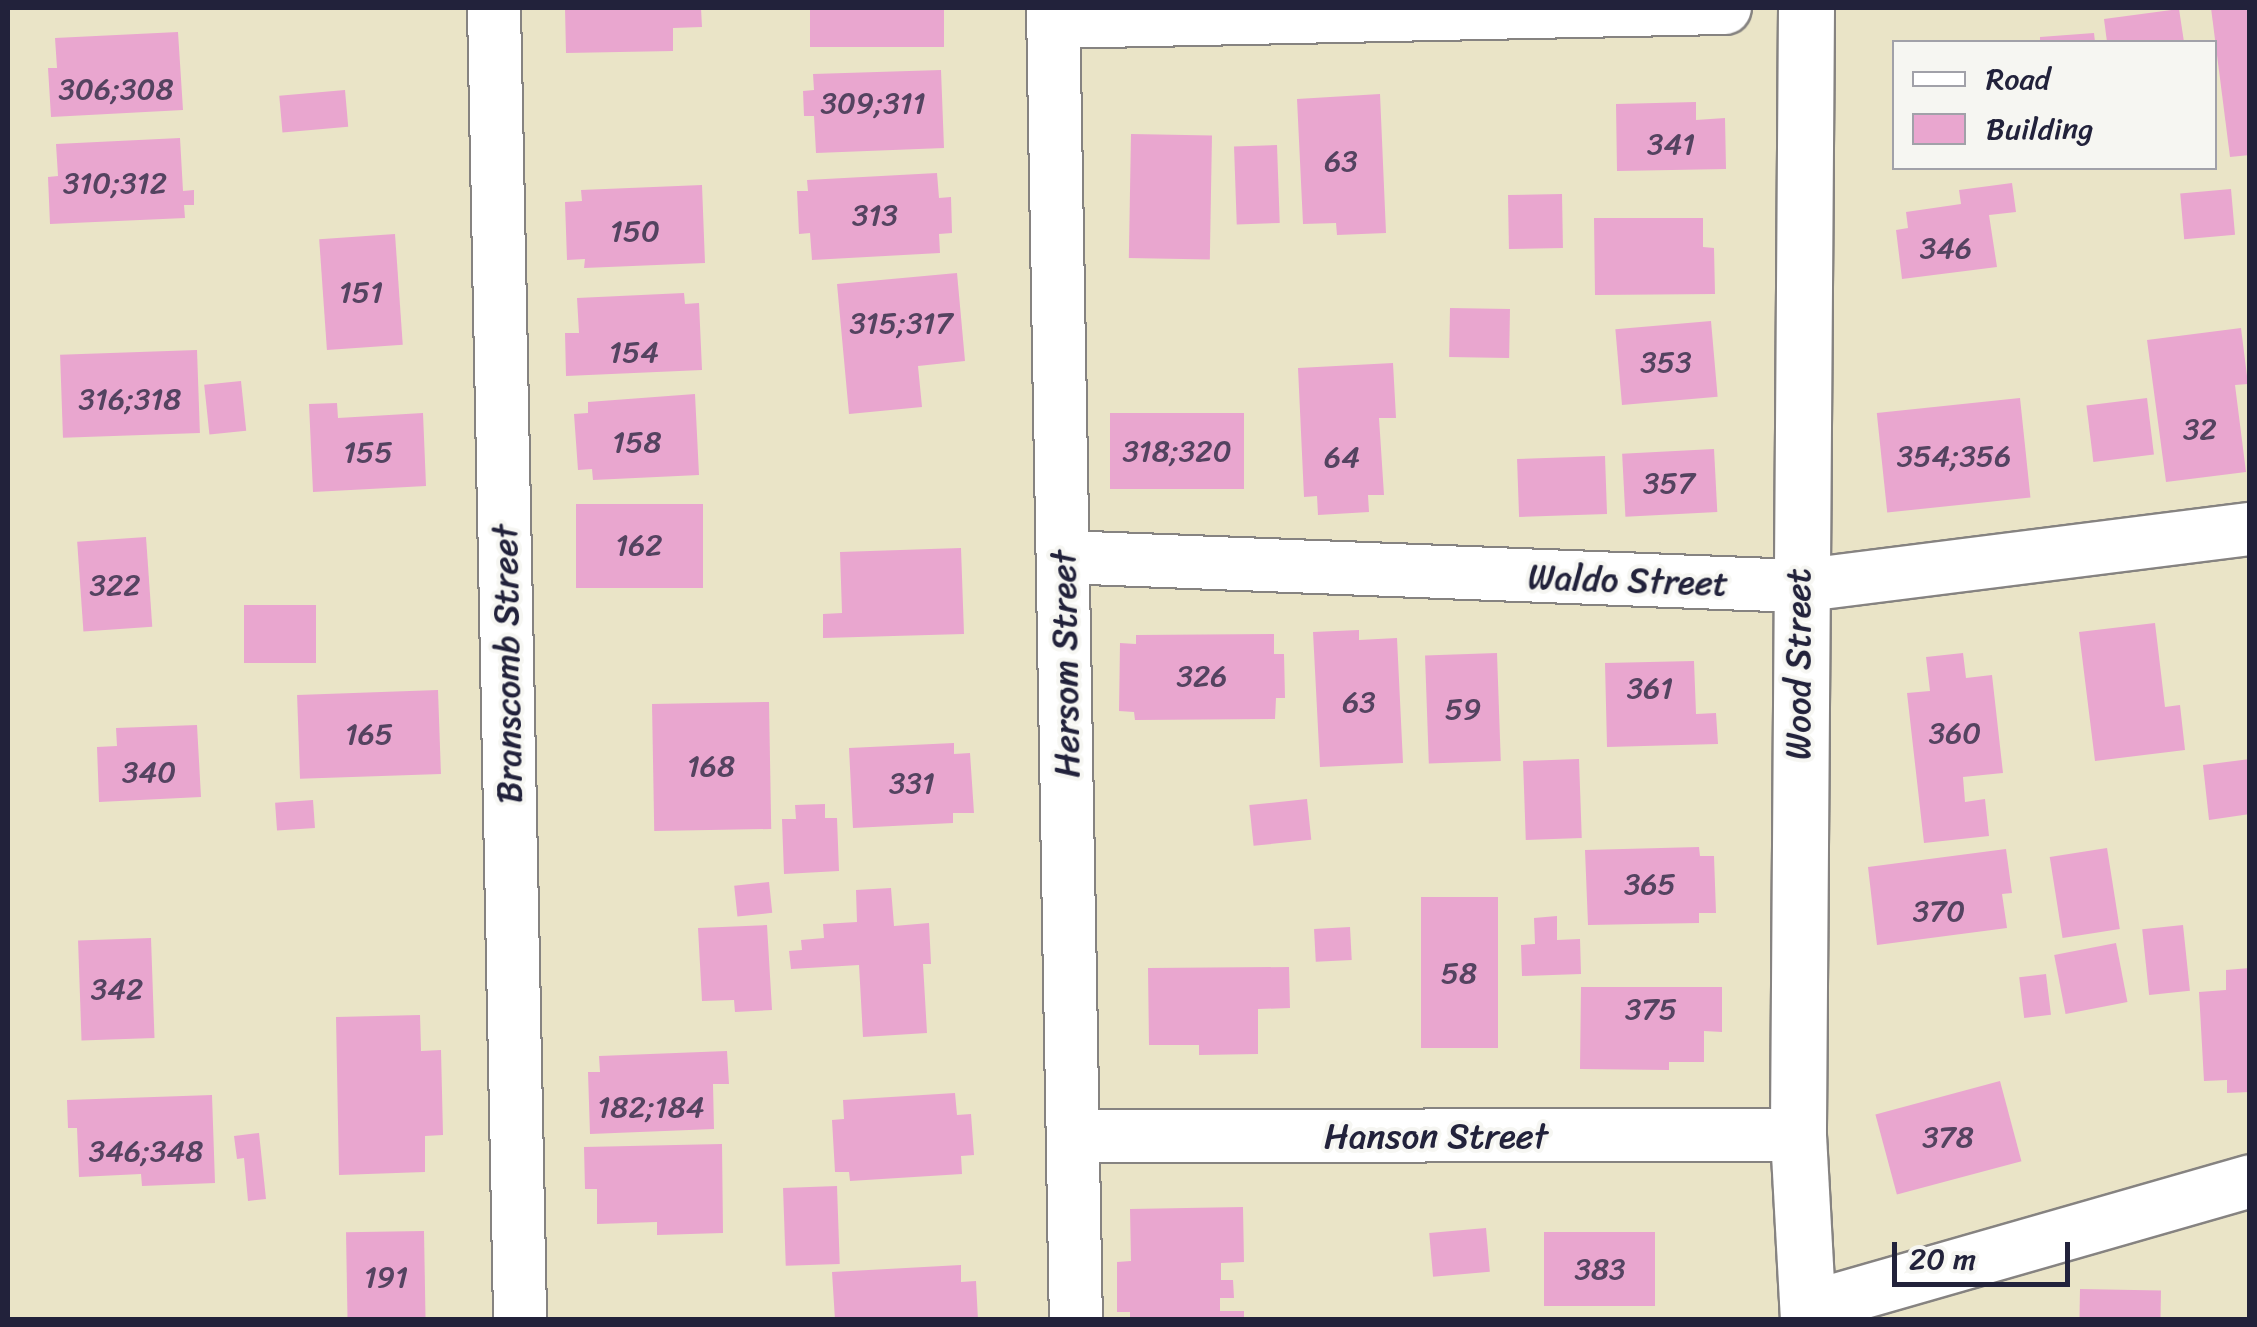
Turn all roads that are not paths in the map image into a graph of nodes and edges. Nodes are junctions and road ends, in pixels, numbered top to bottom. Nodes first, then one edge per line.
1 (494, 8) edge
2 (1725, 8) edge
3 (1806, 8) edge
4 (1053, 15) edge
5 (2250, 529) edge
6 (1062, 558) junction
7 (1798, 586) junction
8 (1798, 1135) junction
9 (1074, 1136) junction
10 (2250, 1180) edge
11 (1808, 1314) edge
12 (520, 1320) edge
13 (1076, 1320) edge

1 - 12 street, Branscomb Street
2 - 4 street
3 - 7 street, Wood Street
4 - 6 street, Hersom Street
5 - 7 street, Waldo Street
6 - 7 street, Waldo Street
6 - 9 street, Hersom Street
7 - 8 street, Wood Street
8 - 9 street, Hanson Street
8 - 11 street, Wood Street
9 - 13 street, Hersom Street
10 - 11 street

